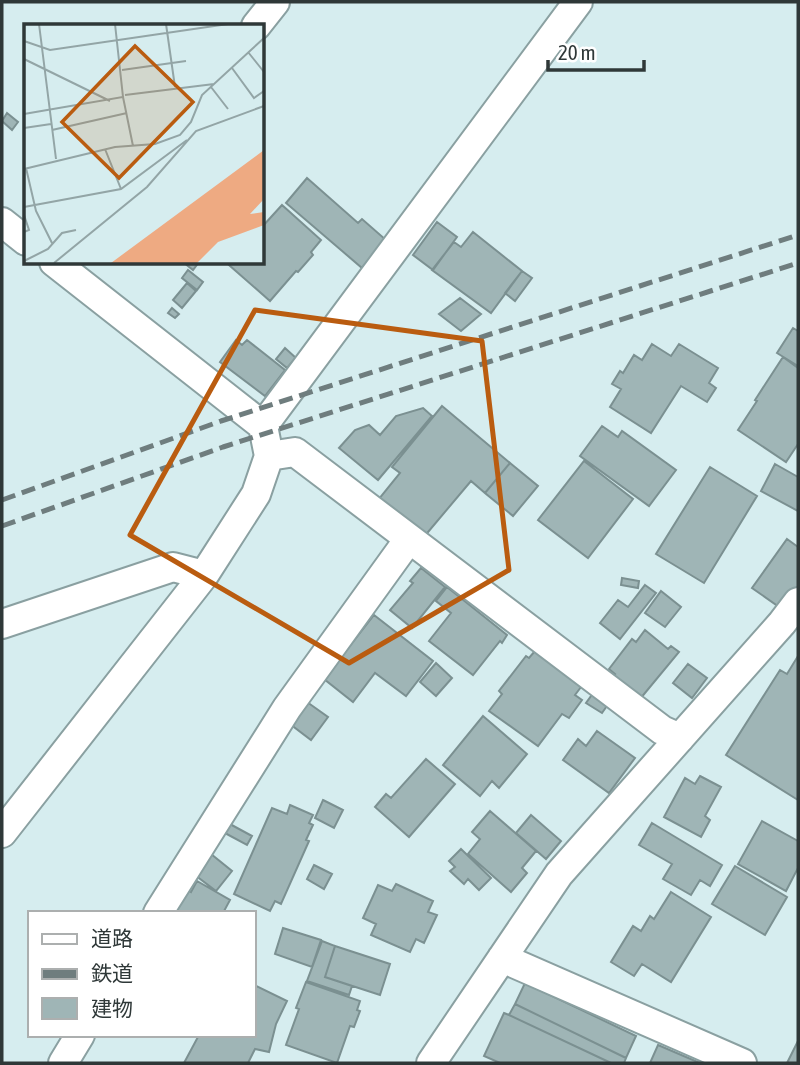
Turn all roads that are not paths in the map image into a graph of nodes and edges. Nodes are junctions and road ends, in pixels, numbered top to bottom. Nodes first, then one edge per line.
1 (275, 2) edge
2 (567, 6) edge
3 (258, 24) edge
4 (2, 222) edge
5 (24, 239) edge
6 (65, 266) edge
7 (264, 426) junction
8 (269, 456) junction
9 (409, 539) junction
10 (204, 575) junction
11 (798, 602) edge
12 (2, 624) edge
13 (680, 738) junction
14 (2, 833) edge
15 (159, 911) edge
16 (502, 958) junction
17 (79, 1037) edge
18 (63, 1063) edge
19 (431, 1063) edge
20 (741, 1063) edge

1 - 3 street
2 - 7 street
4 - 5 street
6 - 7 street
7 - 8 street
8 - 9 street
8 - 10 street
9 - 13 street
9 - 15 street
10 - 12 street
10 - 14 street
11 - 13 street
13 - 16 street
16 - 19 street
16 - 20 street
17 - 18 street

